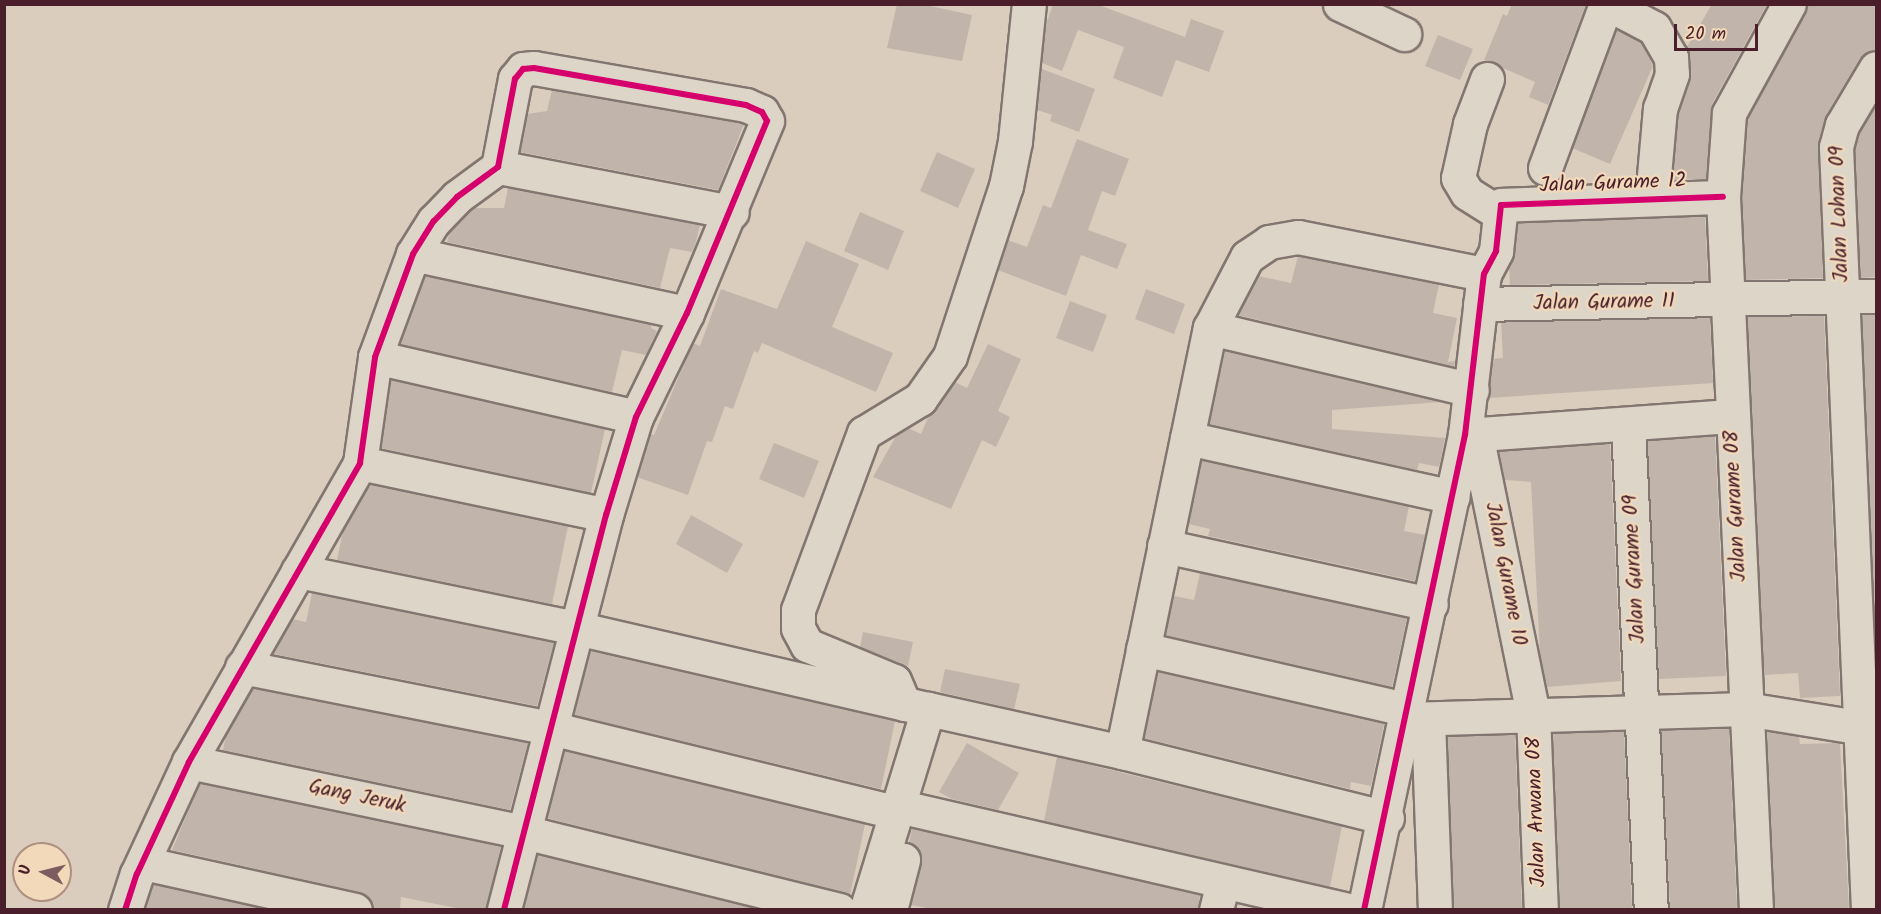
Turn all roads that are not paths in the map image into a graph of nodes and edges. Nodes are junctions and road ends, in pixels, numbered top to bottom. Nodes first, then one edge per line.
1 (1029, 4) edge
2 (1340, 4) edge
3 (1607, 4) edge
4 (1789, 4) edge
5 (1404, 34) dead end
6 (1876, 68) edge
7 (1487, 79) dead end
8 (498, 167) junction
9 (1545, 168) dead end
10 (1723, 197) junction
11 (1652, 198) junction
12 (1501, 208) junction
13 (732, 212) junction
14 (413, 254) junction
15 (1482, 289) junction
16 (1876, 296) edge
17 (1843, 298) junction
18 (1728, 302) junction
19 (687, 313) junction
20 (1210, 328) junction
21 (375, 357) junction
22 (1472, 390) junction
23 (1731, 416) junction
24 (636, 417) junction
25 (1628, 426) junction
26 (1471, 435) junction
27 (1187, 438) junction
28 (360, 463) junction
29 (1453, 497) junction
30 (606, 515) junction
31 (1164, 546) junction
32 (298, 571) junction
33 (1431, 604) junction
34 (576, 628) junction
35 (1143, 649) junction
36 (243, 667) junction
37 (926, 709) junction
38 (1746, 710) junction
39 (1642, 711) junction
40 (1533, 714) junction
41 (1415, 717) junction
42 (550, 728) junction
43 (1867, 728) edge
44 (1122, 752) junction
45 (189, 762) junction
46 (905, 811) junction
47 (1387, 818) junction
48 (524, 832) junction
49 (143, 863) junction
50 (1219, 896) edge
51 (125, 909) edge
52 (355, 909) edge
53 (504, 909) edge
54 (839, 909) edge
55 (866, 909) edge
56 (890, 909) edge
57 (1347, 909) edge
58 (1364, 909) edge
59 (1435, 909) edge
60 (1541, 909) edge
61 (1651, 909) edge
62 (1756, 909) edge
63 (1868, 909) edge

1 - 37 street
2 - 5 street
3 - 9 street
3 - 11 street
4 - 10 street, Jalan Gurame 08
6 - 17 street, Jalan Lohan 09
7 - 12 street
8 - 13 street
8 - 13 street
8 - 14 street
10 - 11 street, Jalan Gurame 12
10 - 18 street, Jalan Gurame 08
11 - 12 street, Jalan Gurame 12
12 - 15 street
13 - 19 street
14 - 19 street
14 - 21 street
15 - 18 street, Jalan Gurame 11
15 - 20 street, Jalan Gurame 11
15 - 22 street
16 - 17 street, Jalan Gurame 11
17 - 18 street, Jalan Gurame 11
17 - 43 street, Jalan Lohan 09
18 - 23 street, Jalan Gurame 08
19 - 24 street
20 - 22 street
20 - 27 street, Jalan Gurame 11
21 - 24 street
21 - 28 street
22 - 26 street
23 - 25 street
23 - 38 street, Jalan Gurame 08
24 - 30 street
25 - 26 street
25 - 39 street, Jalan Gurame 09
26 - 29 street
26 - 40 street, Jalan Gurame 10
27 - 29 street
27 - 31 street, Jalan Gurame 11
28 - 30 street
28 - 32 street
29 - 33 street
30 - 34 street
31 - 33 street
31 - 35 street, Jalan Gurame 11
32 - 34 street
32 - 36 street
33 - 41 street
34 - 37 street
34 - 42 street
35 - 41 street
35 - 44 street, Jalan Gurame 11
36 - 42 street
36 - 45 street
37 - 44 street
37 - 46 street
38 - 39 street
38 - 43 street
38 - 62 street, Jalan Gurame 08
39 - 40 street
39 - 61 street, Jalan Gurame 09
40 - 41 street
40 - 60 street, Jalan Arwana 08
41 - 47 street
41 - 59 street
42 - 46 street
42 - 48 street
43 - 63 street, Jalan Lohan 09
44 - 47 street
45 - 48 street, Gang Jeruk
45 - 49 street
46 - 50 street
46 - 55 street
46 - 56 street
47 - 58 street
48 - 53 street
48 - 54 street, Gang Jeruk
49 - 51 street
49 - 52 street
50 - 57 street

